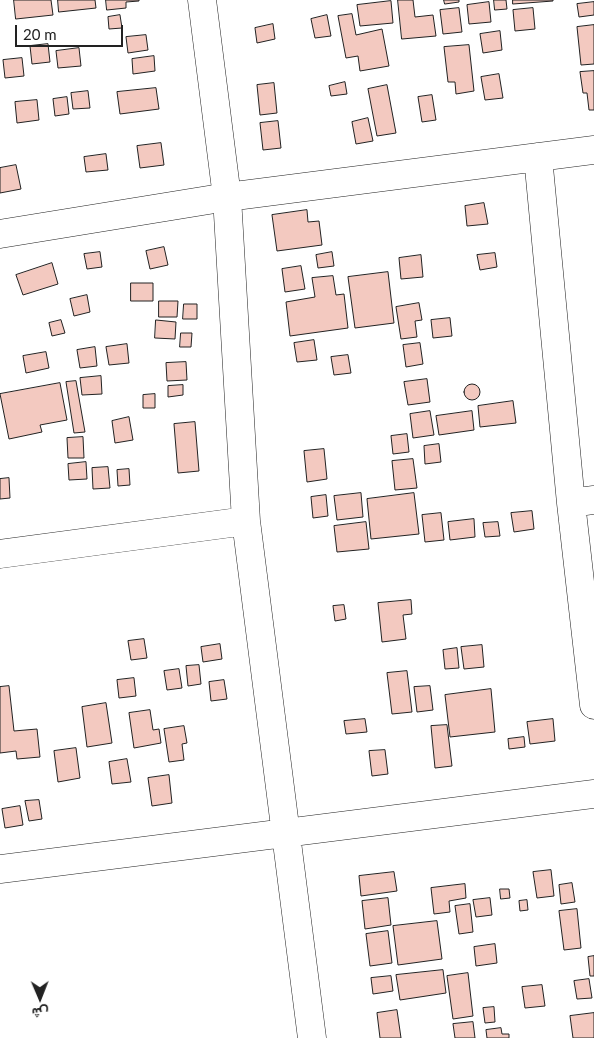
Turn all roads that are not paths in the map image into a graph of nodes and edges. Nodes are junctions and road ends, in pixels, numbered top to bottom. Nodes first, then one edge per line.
1 (202, 0) edge
2 (594, 150) edge
3 (538, 156) junction
4 (227, 197) junction
5 (0, 234) edge
6 (583, 502) edge
7 (246, 521) junction
8 (0, 554) edge
9 (594, 705) edge
10 (594, 794) edge
11 (286, 833) junction
12 (0, 870) edge
13 (312, 1038) edge

1 - 4 street
2 - 3 street
3 - 4 street
3 - 6 street
4 - 5 street
4 - 7 street
6 - 9 street
7 - 8 street
7 - 11 street
10 - 11 street
11 - 12 street
11 - 13 street

